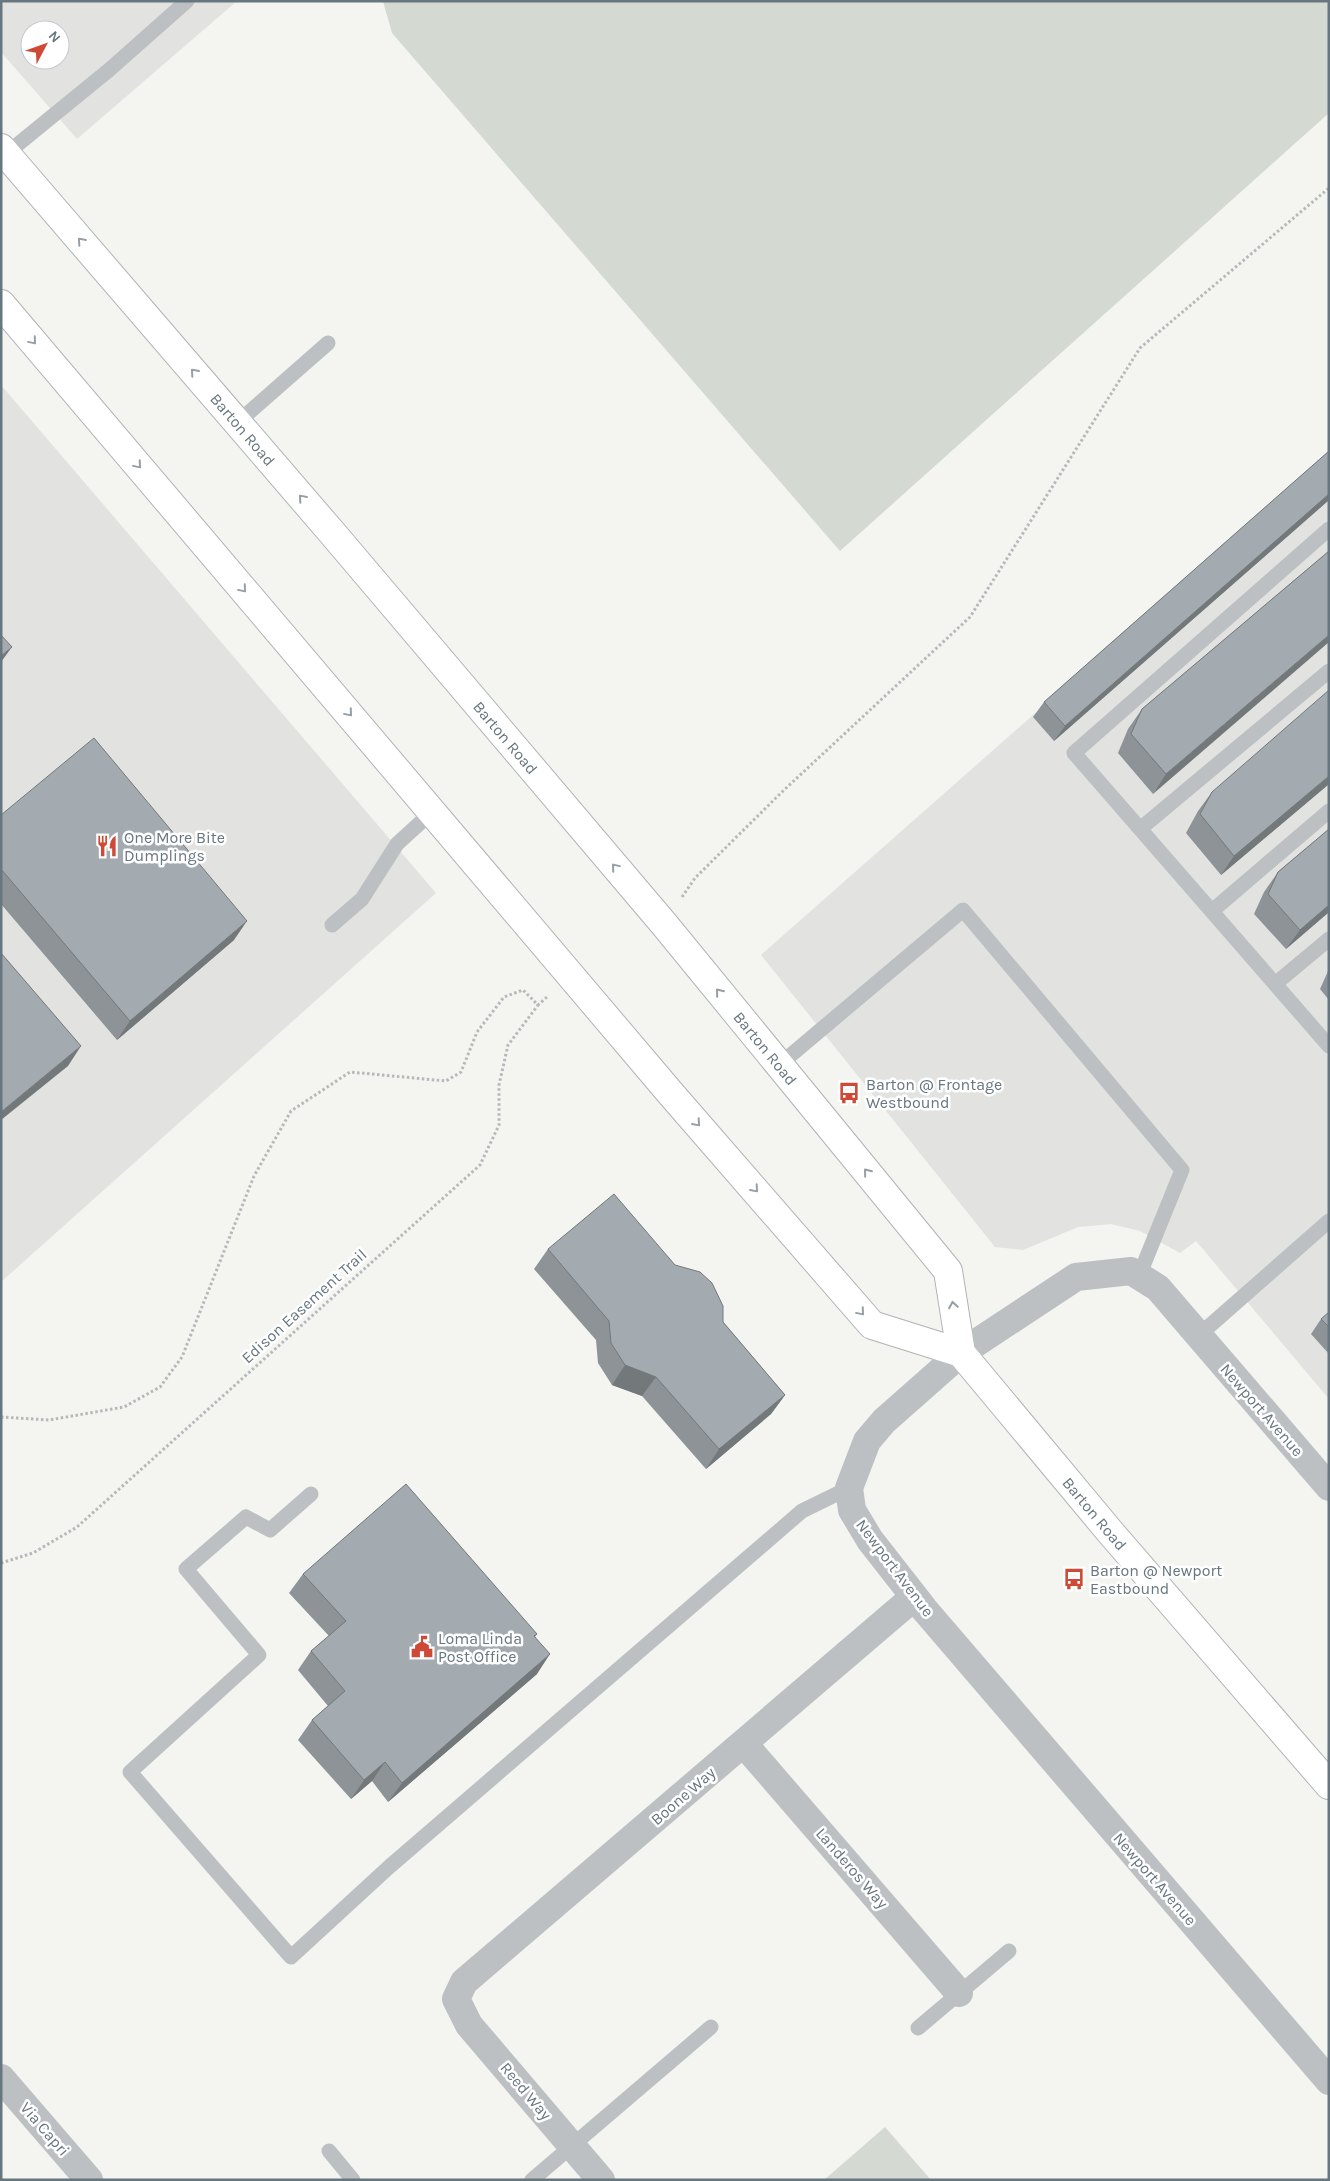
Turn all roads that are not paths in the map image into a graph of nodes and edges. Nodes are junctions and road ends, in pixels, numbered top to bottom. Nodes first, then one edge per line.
1 (187, 1) edge
2 (4, 151) edge
3 (1, 304) edge
4 (328, 343) dead end
5 (237, 423) junction
6 (1329, 529) edge
7 (1329, 671) edge
8 (432, 811) junction
9 (1329, 811) edge
10 (1140, 829) junction
11 (1212, 911) junction
12 (332, 925) dead end
13 (1329, 939) edge
14 (1275, 984) junction
15 (1329, 1046) edge
16 (779, 1065) junction
17 (1329, 1221) edge
18 (1138, 1276) junction
19 (1198, 1336) junction
20 (961, 1353) junction
21 (1327, 1482) edge
22 (849, 1488) junction
23 (311, 1494) dead end
24 (914, 1597) junction
25 (744, 1744) junction
26 (1329, 1785) edge
27 (1009, 1951) dead end
28 (959, 1993) junction
29 (456, 1999) joint
30 (711, 2027) dead end
31 (918, 2028) dead end
32 (1, 2078) edge
33 (1329, 2082) edge
34 (572, 2145) junction
35 (329, 2151) dead end
36 (89, 2180) edge
37 (354, 2180) edge
38 (532, 2180) edge
39 (601, 2180) edge

1 - 2 lane
5 -> 2 main road, Barton Road
3 -> 8 main road
4 - 5 lane
16 -> 5 main road, Barton Road
6 - 10 lane
7 - 10 lane
8 - 12 lane
8 -> 20 main road
9 - 11 lane
10 - 11 lane
11 - 14 lane
13 - 14 lane
14 - 15 lane
16 - 18 lane
20 -> 16 main road, Barton Road
17 - 19 lane
18 - 19 street, Newport Avenue
18 - 20 street, Newport Avenue
19 - 21 street, Newport Avenue
20 - 22 street, Newport Avenue
20 - 26 main road, Barton Road
22 - 23 lane
22 - 24 street, Newport Avenue
24 - 25 street, Boone Way
24 - 33 street, Newport Avenue
25 - 28 street, Landeros Way
25 - 29 street, Boone Way
27 - 28 lane
28 - 31 lane
29 - 34 street, Reed Way
30 - 34 lane
32 - 36 street, Via Capri
34 - 38 lane
34 - 39 street, Reed Way
35 - 37 lane

